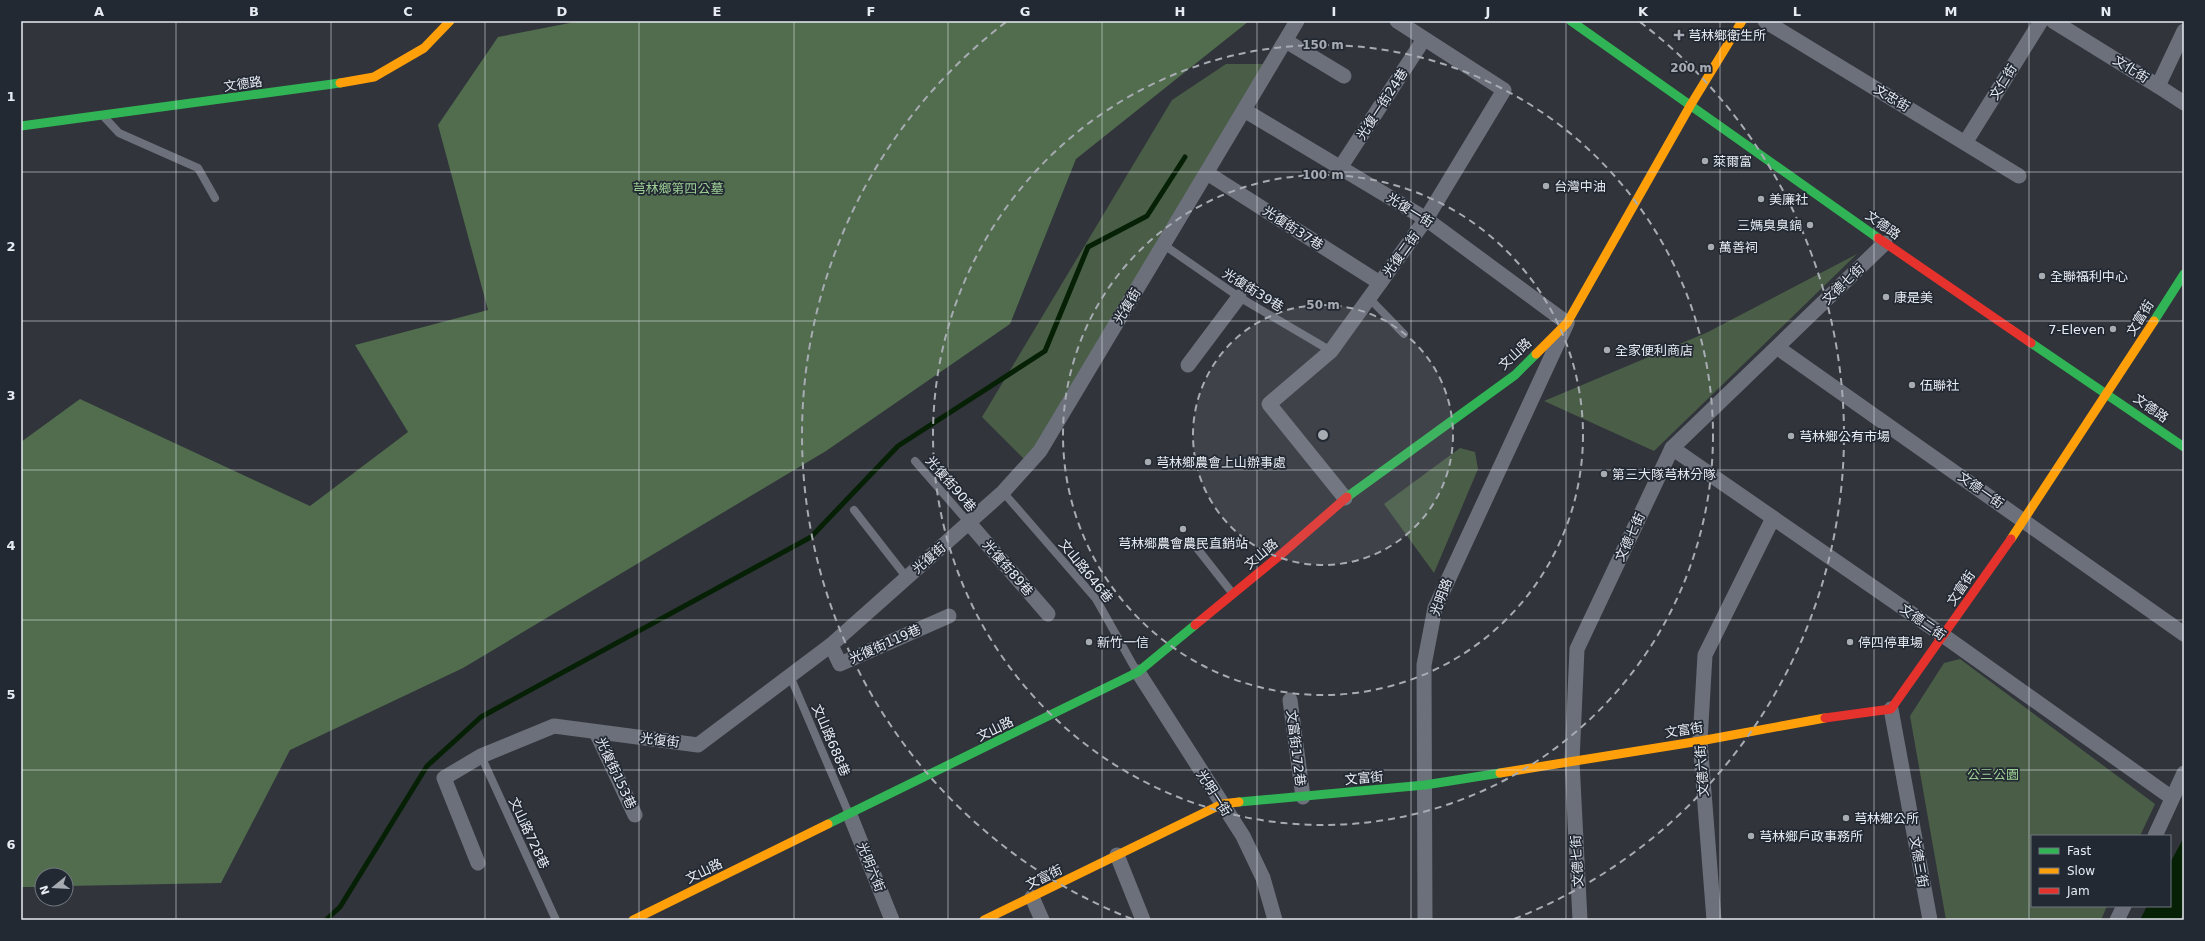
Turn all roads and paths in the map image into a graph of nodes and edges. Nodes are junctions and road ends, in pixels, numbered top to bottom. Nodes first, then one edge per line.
1 (450, 21) edge
2 (1297, 21) edge
3 (1397, 21) edge
4 (1571, 21) edge
5 (1742, 21) edge
6 (1765, 21) edge
7 (2041, 21) edge
8 (2053, 21) edge
9 (2184, 31) edge
10 (1424, 39) junction
11 (1286, 41) junction
12 (1344, 76) dead end
13 (2158, 86) junction
14 (2184, 103) edge
15 (1690, 106) junction
16 (1244, 110) junction
17 (103, 115) junction
18 (21, 126) edge
19 (1965, 142) junction
20 (1340, 168) junction
21 (1207, 173) junction
22 (2019, 176) dead end
23 (215, 198) dead end
24 (1426, 219) junction
25 (1885, 243) junction
26 (1164, 245) junction
27 (2184, 274) edge
28 (1380, 283) junction
29 (1239, 297) junction
30 (1369, 298) junction
31 (1567, 323) junction
32 (1404, 334) dead end
33 (1778, 348) junction
34 (1331, 351) junction
35 (1188, 365) dead end
36 (2108, 394) junction
37 (2184, 447) edge
38 (1672, 448) junction
39 (915, 461) dead end
40 (1003, 492) junction
41 (1345, 498) junction
42 (854, 510) dead end
43 (1773, 518) junction
44 (2023, 519) junction
45 (969, 523) junction
46 (1196, 547) dead end
47 (907, 578) junction
48 (1233, 594) junction
49 (1048, 614) dead end
50 (949, 616) dead end
51 (2184, 634) edge
52 (1944, 636) junction
53 (831, 645) junction
54 (1138, 672) junction
55 (790, 676) junction
56 (1290, 700) dead end
57 (1891, 709) junction
58 (596, 732) junction
59 (1700, 741) junction
60 (481, 756) junction
61 (1572, 761) junction
62 (2184, 773) edge
63 (1425, 785) junction
64 (1303, 797) junction
65 (2172, 798) junction
66 (1222, 804) junction
67 (635, 814) dead end
68 (850, 814) junction
69 (2155, 835) edge
70 (1117, 855) junction
71 (478, 863) dead end
72 (1032, 897) junction
73 (2124, 907) edge
74 (556, 920) edge
75 (633, 920) edge
76 (892, 920) edge
77 (984, 920) edge
78 (1042, 920) edge
79 (1143, 920) edge
80 (1275, 920) edge
81 (1425, 920) edge
82 (1580, 920) edge
83 (1714, 920) edge
84 (1930, 920) edge
85 (2118, 920) edge

1 - 17 main road, 文德路
2 - 11 street, 光復街
3 - 10 street, 光復二街
4 - 15 main road, 文德路
5 - 15 main road, 文山路
6 - 19 street, 文忠街
7 - 19 street, 文仁街
8 - 13 street, 文化街
9 - 13 street, 文化街
10 - 20 street, 光復一街24巷
10 - 24 street, 光復二街
11 - 12 street
11 - 16 street, 光復街
13 - 14 street
15 - 25 main road, 文德路
15 - 31 main road, 文山路
16 - 20 street, 光復一街
16 - 21 street, 光復街
17 - 18 main road, 文德路
17 - 23 lane
19 - 22 street, 文忠街
20 - 24 street, 光復一街
21 - 26 street, 光復街
21 - 28 street, 光復街37巷
24 - 28 street, 光復二街
24 - 31 street, 光復一街
25 - 33 street, 文德七街
25 - 36 main road, 文德路
26 - 29 lane, 光復街39巷
26 - 40 street, 光復街
27 - 36 main road, 文富街
28 - 30 street, 光復二街
29 - 34 lane, 光復街39巷
29 - 35 street
30 - 32 lane
30 - 34 street, 光復二街
31 - 41 main road, 文山路
31 - 63 street, 光明路
33 - 38 street, 文德七街
33 - 44 street, 文德一街
34 - 41 street, 光復二街
36 - 37 main road, 文德路
36 - 44 main road, 文富街
38 - 43 street, 文德二街
38 - 61 street, 文德七街
39 - 45 lane, 光復街90巷
40 - 45 street, 光復街
40 - 54 lane, 文山路646巷
41 - 48 main road, 文山路
42 - 47 lane
43 - 52 street, 文德二街
43 - 59 street, 文德六街
44 - 51 street, 文德一街
44 - 52 main road, 文富街
45 - 47 street, 光復街
45 - 49 street, 光復街89巷
46 - 48 lane
47 - 53 street, 光復街
48 - 54 main road, 文山路
50 - 53 street, 光復街119巷
52 - 57 main road, 文富街
52 - 65 street, 文德二街
53 - 55 street, 光復街
54 - 66 street, 光明一街
54 - 68 main road, 文山路
55 - 58 street, 光復街
55 - 68 lane, 文山路688巷
56 - 64 street, 文富街172巷
57 - 59 main road, 文富街
57 - 84 street, 文德三街
58 - 60 street, 光復街
58 - 67 street, 光復街153巷
59 - 61 main road, 文富街
59 - 83 street, 文德六街
60 - 71 street, 光復街
60 - 74 lane, 文山路728巷
61 - 63 main road, 文富街
61 - 82 street, 文德七街
62 - 65 street
63 - 64 main road, 文富街
63 - 81 street, 光明路
64 - 66 main road, 文富街
65 - 69 street
66 - 70 main road, 文富街
66 - 80 street, 光明一街
68 - 75 main road, 文山路
68 - 76 street, 光明六街
70 - 72 main road, 文富街
70 - 79 street
72 - 77 main road, 文富街
72 - 78 street
73 - 85 street

